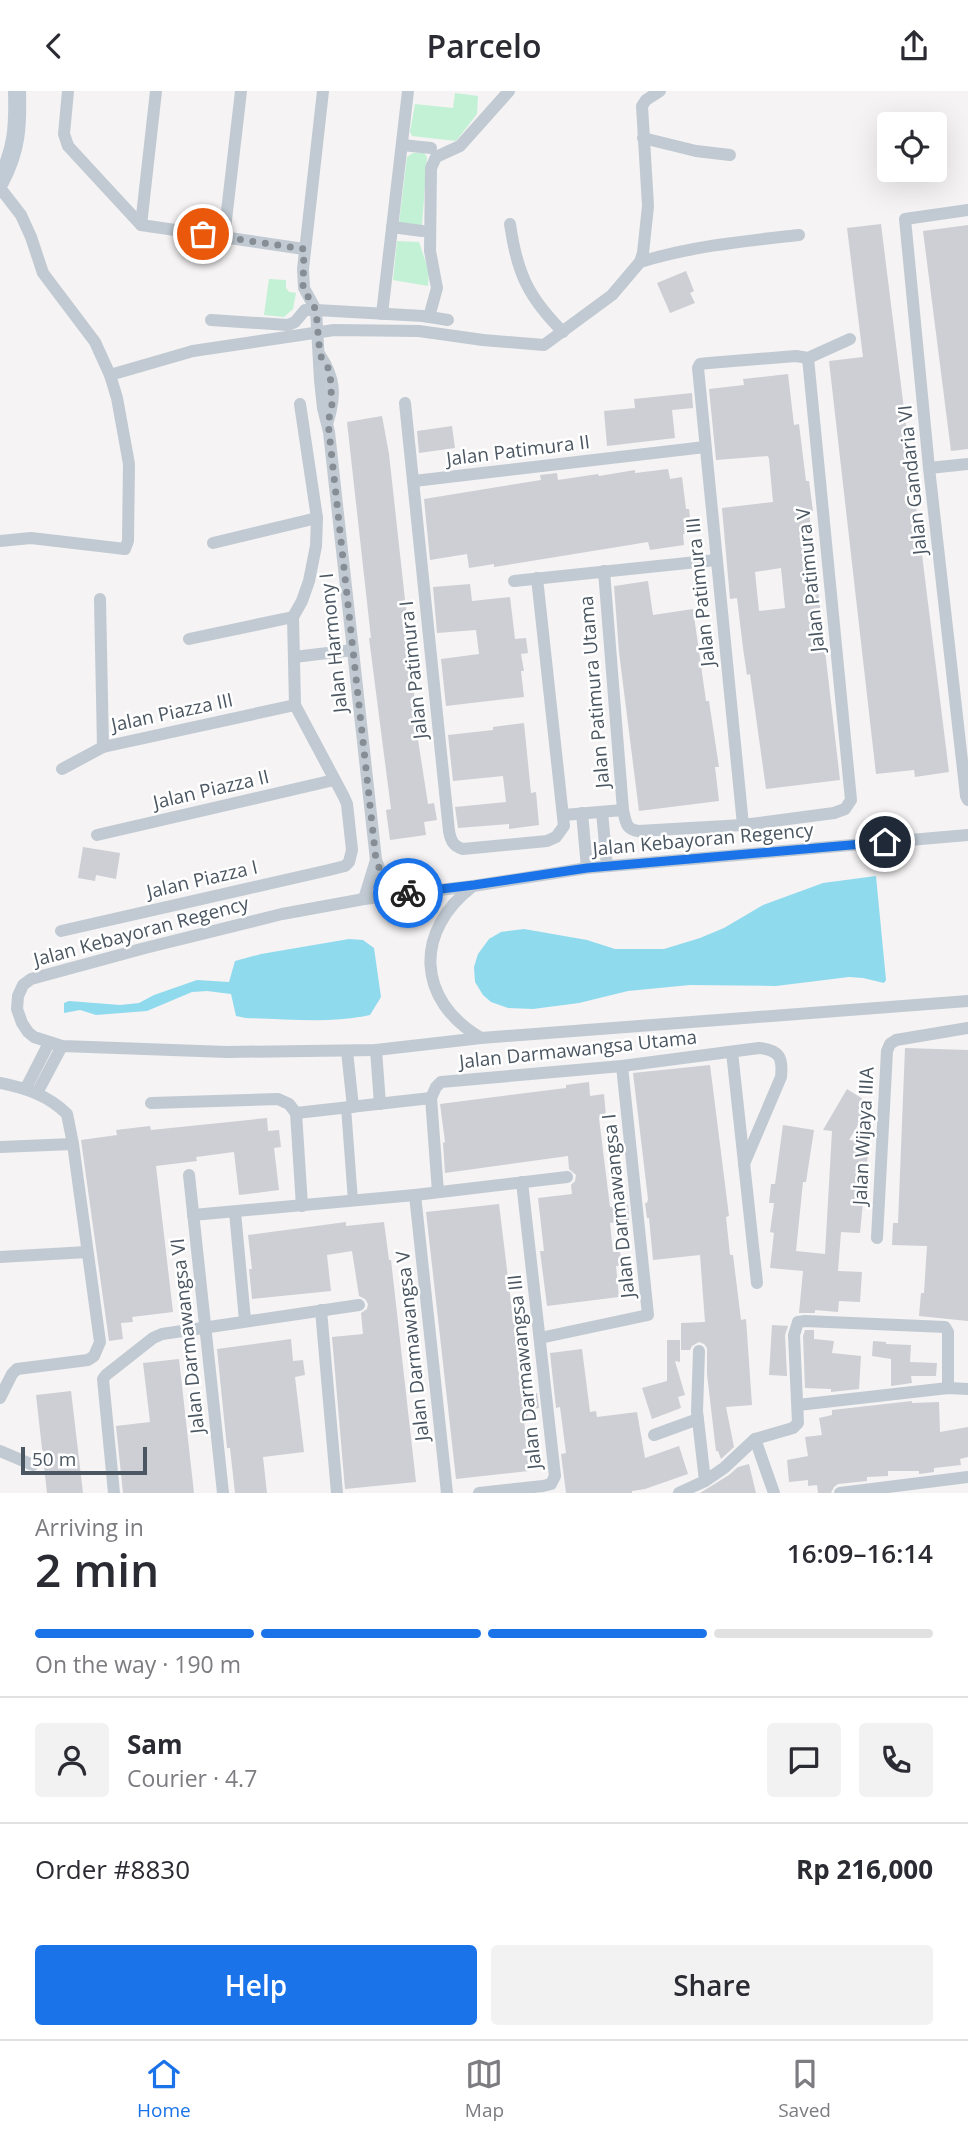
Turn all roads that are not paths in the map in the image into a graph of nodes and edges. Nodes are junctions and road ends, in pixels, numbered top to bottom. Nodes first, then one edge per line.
1 (17, 91) edge
2 (68, 91) edge
3 (156, 91) edge
4 (241, 91) edge
5 (323, 91) edge
6 (408, 91) edge
7 (509, 91) edge
8 (660, 91) edge
9 (643, 138) junction
10 (402, 145) junction
11 (431, 148) dead end
12 (730, 155) dead end
13 (0, 182) edge
14 (0, 188) edge
15 (968, 210) edge
16 (510, 224) dead end
17 (141, 225) junction
18 (392, 227) junction
19 (422, 231) dead end
20 (799, 235) dead end
21 (224, 237) junction
22 (304, 249) junction
23 (640, 262) junction
24 (316, 310) junction
25 (382, 314) junction
26 (429, 317) junction
27 (211, 320) dead end
28 (448, 320) dead end
29 (563, 332) junction
30 (850, 339) dead end
31 (807, 358) junction
32 (110, 375) junction
33 (405, 403) dead end
34 (300, 404) dead end
35 (705, 447) junction
36 (968, 464) edge
37 (929, 468) junction
38 (414, 481) junction
39 (317, 518) junction
40 (0, 541) edge
41 (214, 543) dead end
42 (716, 560) junction
43 (604, 571) junction
44 (537, 578) junction
45 (514, 581) dead end
46 (100, 599) dead end
47 (293, 617) junction
48 (189, 639) dead end
49 (354, 650) junction
50 (294, 657) junction
51 (295, 705) junction
52 (103, 747) junction
53 (62, 769) dead end
54 (334, 780) junction
55 (851, 800) joint
56 (968, 800) edge
57 (623, 810) junction
58 (602, 812) junction
59 (582, 813) junction
60 (564, 815) junction
61 (743, 825) junction
62 (97, 835) dead end
63 (968, 835) edge
64 (376, 860) junction
65 (607, 866) junction
66 (587, 868) junction
67 (474, 885) junction
68 (390, 895) junction
69 (364, 899) junction
70 (61, 931) dead end
71 (968, 1001) edge
72 (968, 1028) edge
73 (481, 1038) junction
74 (55, 1044) junction
75 (376, 1050) junction
76 (347, 1051) junction
77 (732, 1052) junction
78 (622, 1066) junction
79 (0, 1083) edge
80 (32, 1091) junction
81 (431, 1098) junction
82 (151, 1103) dead end
83 (380, 1104) junction
84 (349, 1107) junction
85 (296, 1113) junction
86 (74, 1144) junction
87 (0, 1147) edge
88 (744, 1164) junction
89 (189, 1175) dead end
90 (567, 1177) dead end
91 (522, 1182) junction
92 (438, 1192) junction
93 (415, 1195) junction
94 (353, 1201) junction
95 (302, 1206) junction
96 (235, 1212) junction
97 (193, 1215) junction
98 (877, 1237) dead end
99 (87, 1252) junction
100 (0, 1257) edge
101 (757, 1283) dead end
102 (359, 1304) dead end
103 (321, 1310) junction
104 (245, 1320) junction
105 (205, 1326) junction
106 (540, 1338) junction
107 (699, 1351) dead end
108 (948, 1388) junction
109 (968, 1389) edge
110 (0, 1398) edge
111 (798, 1405) junction
112 (698, 1419) junction
113 (654, 1435) dead end
114 (754, 1439) junction
115 (0, 1451) edge
116 (33, 1465) dead end
117 (968, 1477) edge
118 (705, 1481) junction
119 (114, 1493) edge
120 (223, 1493) edge
121 (337, 1493) edge
122 (447, 1493) edge
123 (479, 1493) edge
124 (679, 1493) edge
125 (774, 1493) edge
126 (840, 1493) edge

1 - 13 main road
2 - 17 street
3 - 17 street
4 - 21 street
5 - 22 street, Jalan Harmony I
6 - 10 street
7 - 26 street
8 - 9 street
9 - 12 street
9 - 23 street
10 - 11 street
10 - 18 street
14 - 32 street
15 - 37 street, Jalan Gandaria VI
16 - 29 street
17 - 21 street
18 - 19 street
18 - 25 street
20 - 23 street
21 - 22 street
22 - 24 street, Jalan Harmony I
23 - 29 street
24 - 25 street
24 - 27 street
24 - 49 street, Jalan Harmony I
25 - 26 street
26 - 28 street
29 - 32 street, bridge
30 - 31 street
31 - 35 street, Jalan Patimura III
31 - 55 street, Jalan Patimura V
32 - 40 street
33 - 38 street
34 - 39 street
35 - 38 street, Jalan Patimura II
35 - 42 street, Jalan Patimura III
36 - 37 street
37 - 56 street, Jalan Gandaria VI
38 - 60 street, Jalan Patimura I
39 - 41 street
39 - 47 street
42 - 43 street, Jalan Patimura Utama
42 - 61 street, Jalan Patimura III
43 - 44 street, Jalan Patimura Utama
43 - 57 street, Jalan Patimura Utama
44 - 45 street, Jalan Patimura Utama
44 - 60 street
46 - 52 street
47 - 48 street
47 - 50 street
49 - 50 street
49 - 64 street, Jalan Harmony I
50 - 51 street
51 - 52 street, Jalan Piazza III
51 - 54 street
52 - 53 street, Jalan Piazza III
54 - 62 street, Jalan Piazza II
54 - 70 street, Jalan Piazza I
55 - 61 street, Jalan Patimura Utama
57 - 58 street, Jalan Patimura Utama
57 - 61 street, Jalan Patimura Utama
58 - 59 street, Jalan Patimura Utama
58 - 65 street, Jalan Patimura Utama
59 - 60 street, Jalan Patimura Utama
59 - 66 street, Jalan Patimura Utama
63 - 65 street, Jalan Kebayoran Regency
64 - 68 street, Jalan Harmony I
64 - 69 street, Jalan Harmony I
65 - 66 street, Jalan Kebayoran Regency
66 - 67 street, Jalan Kebayoran Regency
67 - 68 street, Jalan Kebayoran Regency
67 - 73 street
68 - 69 street, Jalan Kebayoran Regency
69 - 74 street, Jalan Kebayoran Regency
71 - 73 street
72 - 98 street, Jalan Wijaya IIIA
73 - 75 street
74 - 76 street
74 - 80 street
75 - 76 street
75 - 83 street
76 - 84 street
77 - 78 street, Jalan Darmawangsa Utama
77 - 88 street
77 - 88 street, Jalan Darmawangsa Utama
78 - 81 street, Jalan Darmawangsa Utama
78 - 106 street, Jalan Darmawangsa I
79 - 80 street
80 - 86 street
81 - 83 street, Jalan Darmawangsa Utama
81 - 92 street
82 - 85 street
83 - 84 street, Jalan Darmawangsa Utama
84 - 85 street, Jalan Darmawangsa Utama
84 - 94 street
85 - 95 street
86 - 87 street
86 - 99 street
88 - 101 street
89 - 97 street, Jalan Darmawangsa VI
90 - 91 street
91 - 92 street
91 - 106 street, Jalan Darmawangsa III
92 - 93 street
93 - 94 street
93 - 122 street, Jalan Darmawangsa V
94 - 95 street
95 - 96 street
96 - 97 street
96 - 104 street
97 - 105 street, Jalan Darmawangsa VI
99 - 100 street
99 - 110 street
102 - 103 street
103 - 104 street
103 - 121 street
104 - 105 street
105 - 119 street
105 - 120 street, Jalan Darmawangsa VI
106 - 123 street, Jalan Darmawangsa III
107 - 112 street
108 - 109 street
108 - 111 street
108 - 111 street
111 - 114 street
112 - 113 street
112 - 118 street
114 - 118 street
114 - 125 street
115 - 116 street
117 - 126 street
118 - 124 street

